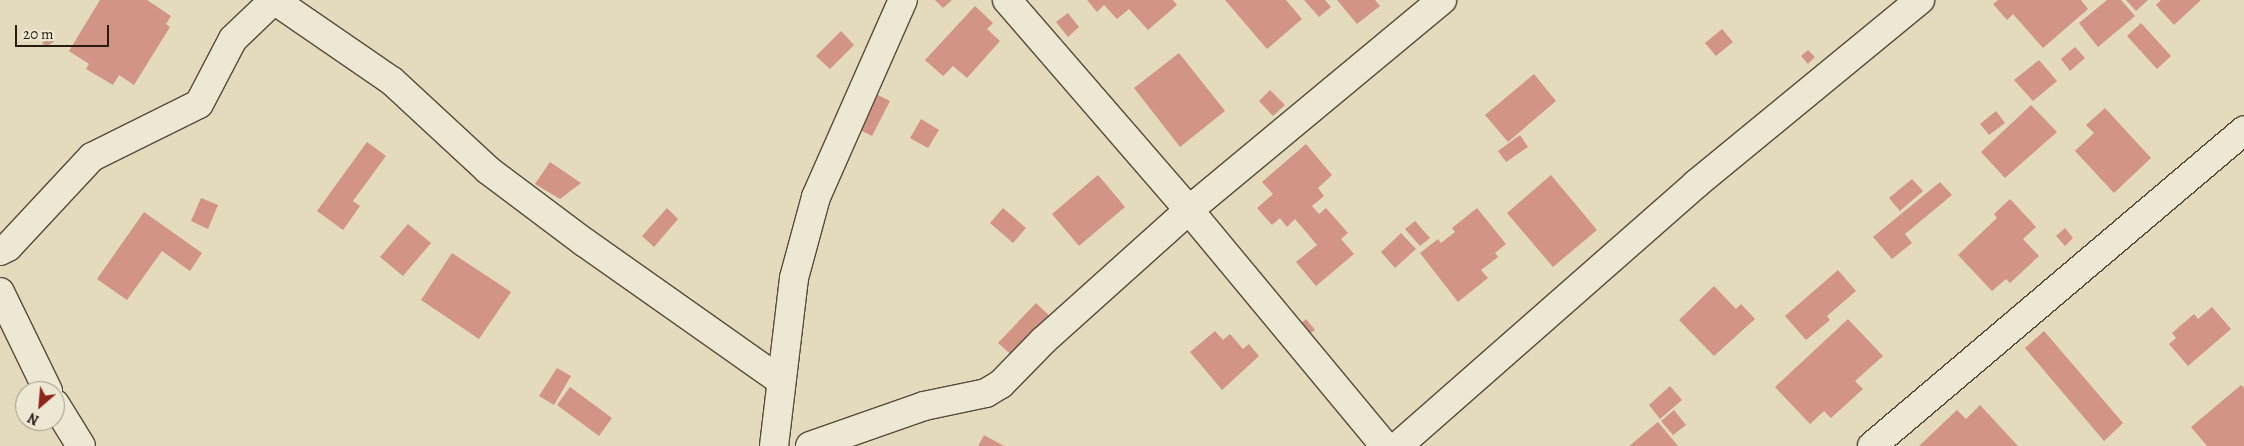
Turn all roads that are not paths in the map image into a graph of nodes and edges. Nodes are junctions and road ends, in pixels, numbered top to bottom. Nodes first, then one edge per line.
1 (274, 0) edge
2 (902, 0) edge
3 (1007, 0) edge
4 (1442, 0) edge
5 (1920, 0) edge
6 (2244, 130) edge
7 (1189, 210) junction
8 (0, 251) edge
9 (0, 292) edge
10 (43, 381) edge
11 (781, 381) junction
12 (65, 420) edge
13 (81, 446) edge
14 (774, 446) edge
15 (810, 446) edge
16 (1385, 446) edge
17 (1398, 446) edge
18 (1872, 446) edge

1 - 8 street
1 - 11 street
2 - 11 street
3 - 7 street
4 - 7 street
5 - 17 street
6 - 18 street
7 - 15 street
7 - 16 street
9 - 10 street
11 - 14 street
12 - 13 street

